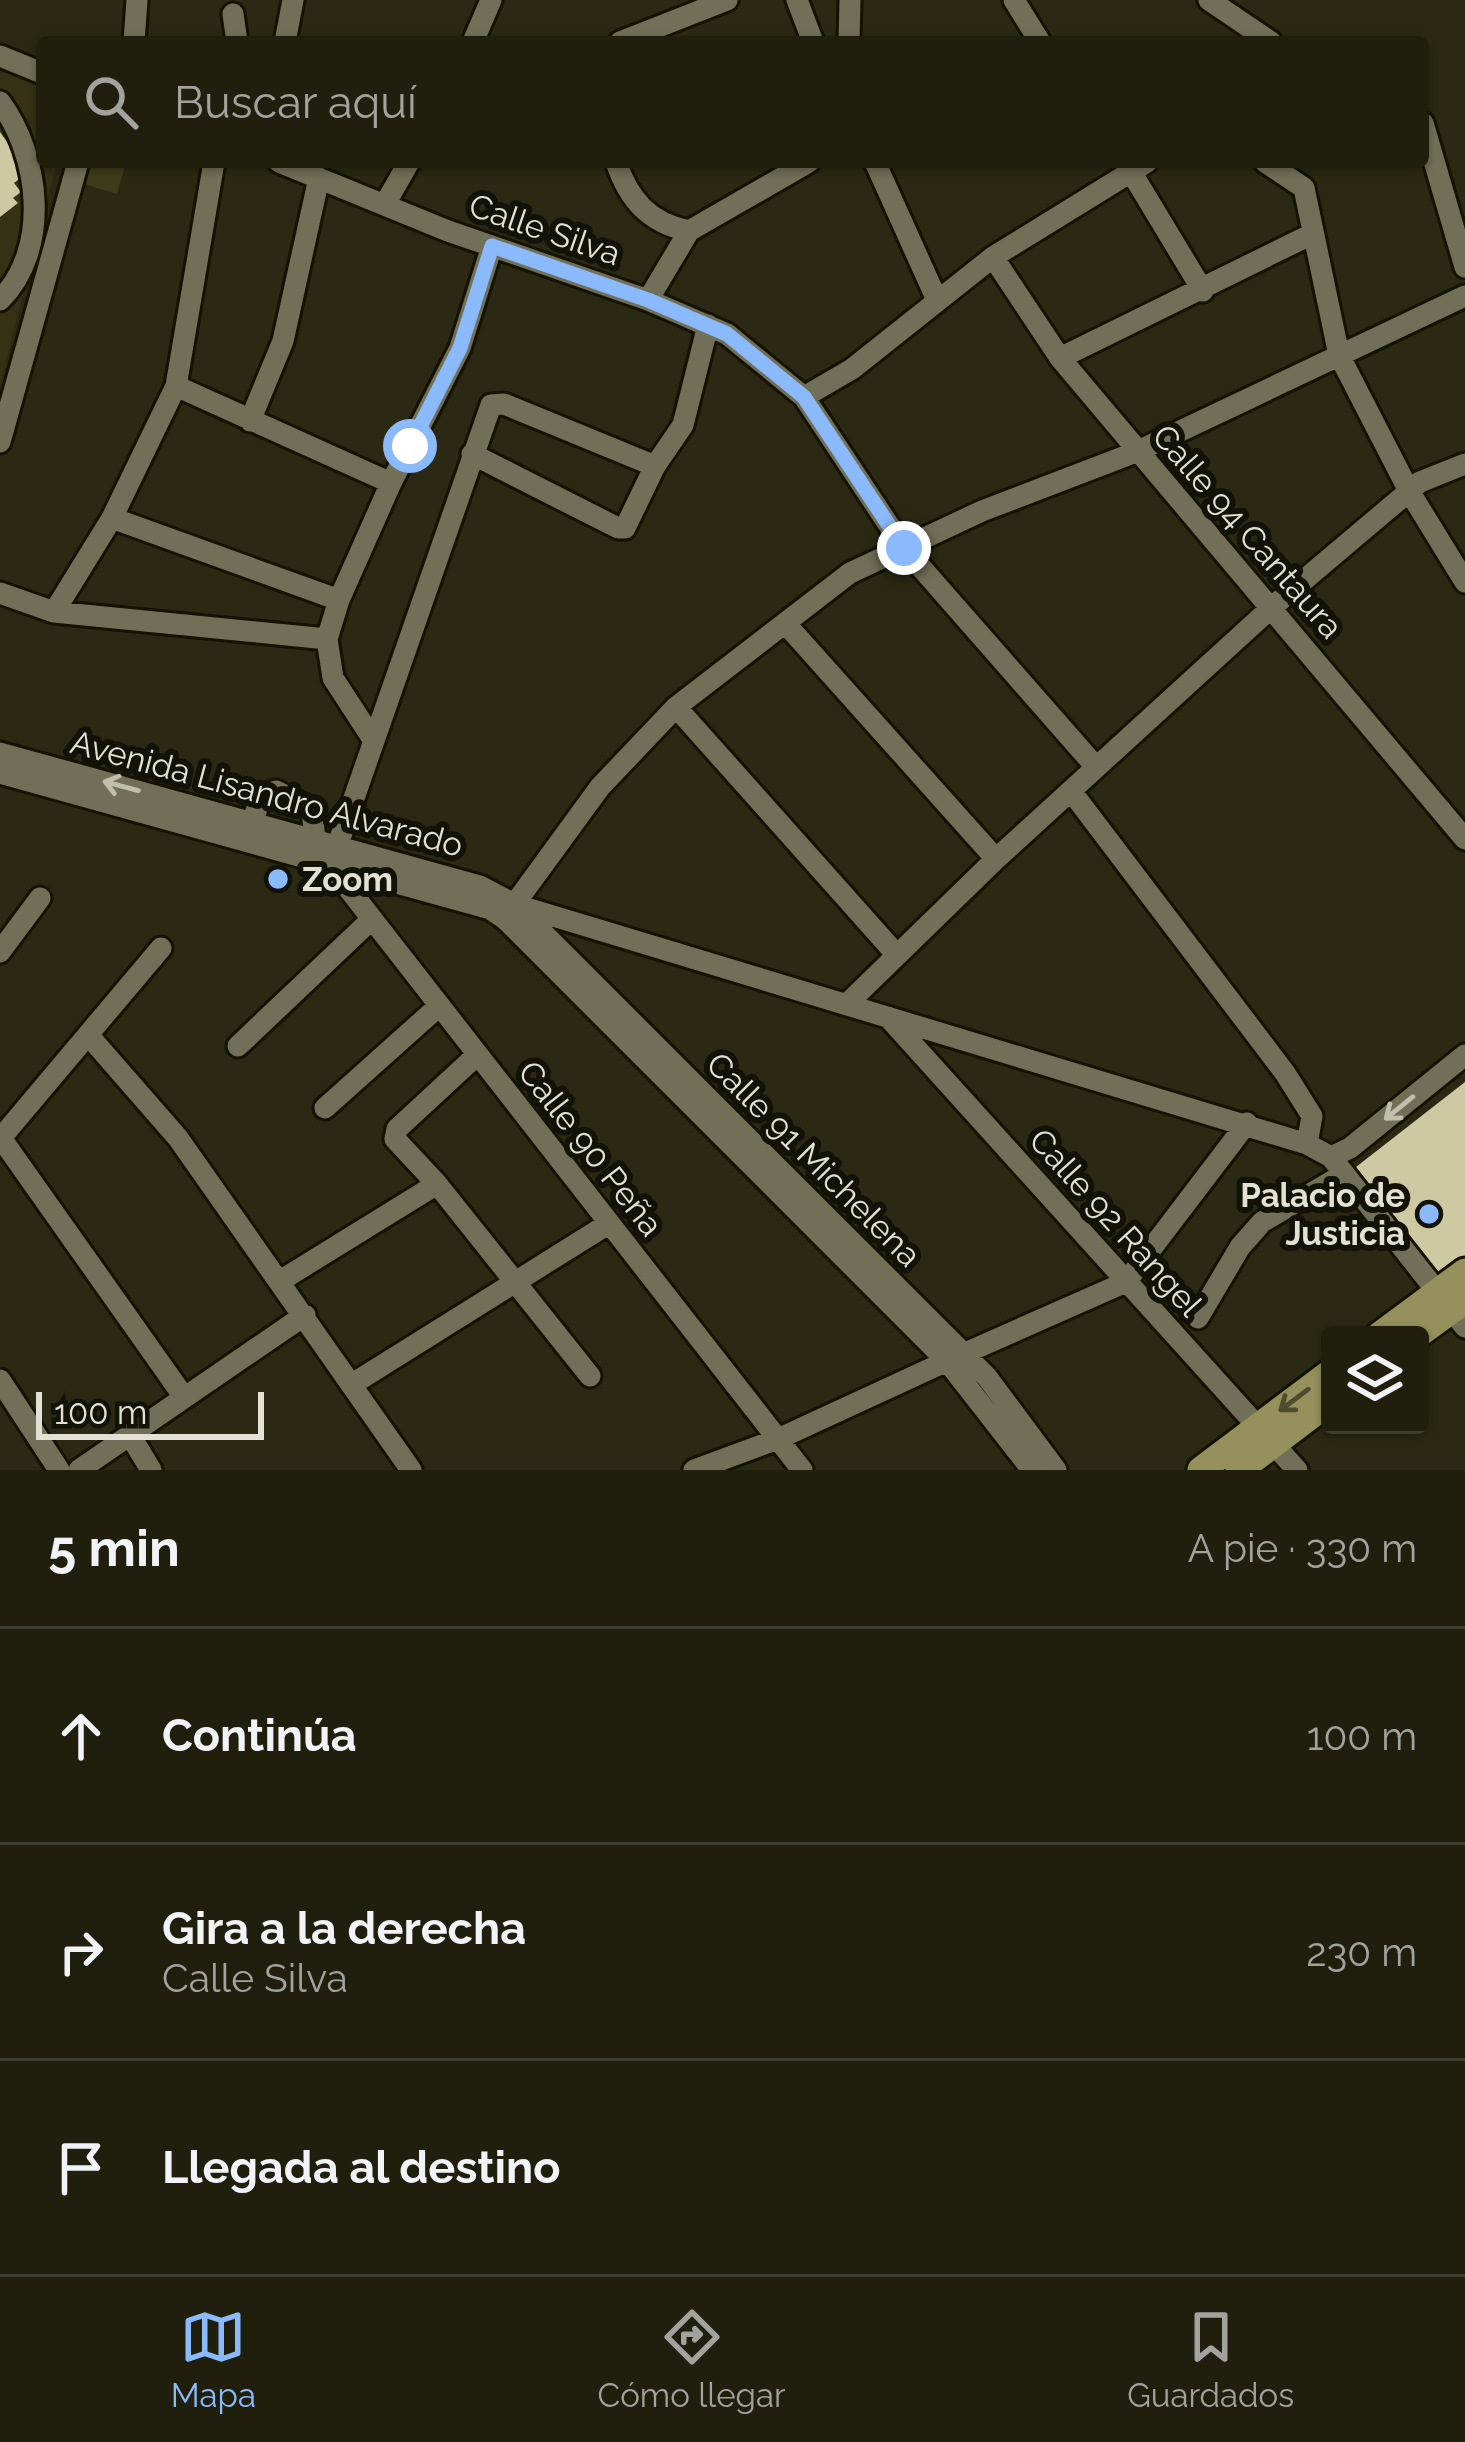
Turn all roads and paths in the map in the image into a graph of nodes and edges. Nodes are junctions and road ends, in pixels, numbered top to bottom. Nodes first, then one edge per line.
1 (137, 0) edge
2 (293, 0) edge
3 (491, 0) edge
4 (727, 0) edge
5 (797, 0) edge
6 (850, 0) edge
7 (1014, 0) edge
8 (1209, 0) edge
9 (233, 14) dead end
10 (134, 36) edge
11 (236, 36) edge
12 (286, 36) edge
13 (476, 36) edge
14 (635, 36) edge
15 (811, 36) edge
16 (849, 36) edge
17 (1036, 36) edge
18 (1261, 36) edge
19 (0, 56) edge
20 (36, 71) edge
21 (0, 102) edge
22 (1429, 144) edge
23 (76, 168) edge
24 (213, 168) edge
25 (294, 168) edge
26 (406, 168) edge
27 (618, 168) edge
28 (798, 168) edge
29 (878, 168) edge
30 (1125, 168) edge
31 (1274, 168) edge
32 (319, 178) junction
33 (385, 204) junction
34 (689, 230) junction
35 (1312, 234) junction
36 (492, 246) junction
37 (993, 257) junction
38 (1465, 267) edge
39 (1203, 291) junction
40 (1465, 296) edge
41 (0, 300) edge
42 (648, 300) junction
43 (937, 300) junction
44 (707, 326) junction
45 (1339, 355) junction
46 (1060, 358) junction
47 (176, 386) junction
48 (804, 397) junction
49 (250, 421) junction
50 (0, 442) edge
51 (1136, 452) junction
52 (472, 454) junction
53 (1465, 464) edge
54 (655, 466) junction
55 (391, 483) junction
56 (1409, 491) junction
57 (112, 518) junction
58 (904, 548) junction
59 (1465, 582) edge
60 (0, 593) edge
61 (339, 600) junction
62 (1271, 608) junction
63 (54, 612) junction
64 (785, 623) junction
65 (328, 639) junction
66 (676, 706) junction
67 (374, 741) junction
68 (0, 753) edge
69 (1096, 767) junction
70 (0, 773) edge
71 (1071, 791) junction
72 (253, 822) junction
73 (1465, 839) edge
74 (327, 851) junction
75 (996, 859) junction
76 (40, 898) dead end
77 (509, 911) junction
78 (372, 919) junction
79 (161, 948) dead end
80 (0, 952) edge
81 (896, 954) junction
82 (847, 1004) junction
83 (439, 1006) junction
84 (887, 1017) junction
85 (89, 1036) junction
86 (238, 1046) dead end
87 (477, 1054) junction
88 (1465, 1054) edge
89 (325, 1108) dead end
90 (1247, 1123) junction
91 (3, 1131) edge
92 (1307, 1144) junction
93 (1338, 1166) junction
94 (437, 1184) junction
95 (608, 1225) junction
96 (1465, 1272) edge
97 (280, 1280) junction
98 (515, 1282) junction
99 (1126, 1282) junction
100 (1454, 1307) edge
101 (305, 1315) junction
102 (1198, 1318) dead end
103 (1404, 1326) edge
104 (1429, 1326) edge
105 (955, 1358) junction
106 (590, 1376) dead end
107 (0, 1381) edge
108 (1321, 1382) edge
109 (354, 1383) junction
110 (184, 1397) junction
111 (1321, 1406) edge
112 (130, 1435) junction
113 (1266, 1436) junction
114 (778, 1439) junction
115 (59, 1470) edge
116 (79, 1470) edge
117 (151, 1470) edge
118 (411, 1470) edge
119 (694, 1470) edge
120 (802, 1470) edge
121 (1032, 1470) edge
122 (1056, 1470) edge
123 (1201, 1470) edge
124 (1239, 1470) edge
125 (1297, 1470) edge

1 - 10 street
2 - 12 street
3 - 13 street
4 - 14 street
5 - 15 street
6 - 16 street
7 - 17 street
8 - 18 street
9 - 11 street
19 - 20 street
21 - 41 street
22 - 38 street
23 - 50 street
24 - 47 street
25 - 32 street, Calle Silva
26 - 33 street
27 - 34 street
28 - 34 street
29 - 43 street
30 - 37 street
30 - 39 street
31 - 35 street
32 - 33 street, Calle Silva
32 - 49 street
33 - 36 street, Calle Silva
34 - 42 street
35 - 39 street
35 - 45 street
36 - 42 street, Calle Silva
36 - 55 street
37 - 43 street
37 - 46 street, Calle 94 Cantaura
39 - 46 street
40 - 45 street
42 - 44 street, Calle Silva
43 - 48 street
44 - 48 street, Calle Silva
44 - 54 street
45 - 51 street
45 - 56 street
46 - 51 street, Calle 94 Cantaura
47 - 49 street
47 - 57 street
48 - 58 street, Calle Silva
49 - 55 street
51 - 58 street
51 - 62 street, Calle 94 Cantaura
52 - 54 street
52 - 54 street
52 - 67 street
53 - 56 street
55 - 61 street
56 - 59 street
56 - 62 street
57 - 61 street
57 - 63 street
58 - 64 street
58 - 69 street, Calle Silva
60 - 63 street
61 - 65 street
62 - 69 street
62 - 73 street, Calle 94 Cantaura
63 - 65 street
64 - 66 street
64 - 75 street
65 - 67 street
66 - 77 street
66 - 81 street
67 - 74 street
72 -> 68 street, Avenida Lisandro Alvarado
69 - 71 street
70 - 74 street, Avenida Lisandro Alvarado
71 - 75 street
71 - 92 street
72 - 74 street, Avenida Lisandro Alvarado
72 - 74 street, Calle 90 Peña
74 - 77 street, Avenida Lisandro Alvarado
74 - 78 street, Calle 90 Peña
75 - 81 street
76 - 80 street
77 - 82 street, Avenida Lisandro Alvarado
77 - 105 street, Calle 91 Michelena
78 - 83 street, Calle 90 Peña
78 - 86 street
79 - 85 street
81 - 82 street
82 - 84 street, Avenida Lisandro Alvarado
83 - 87 street, Calle 90 Peña
83 - 89 street
84 - 90 street, Avenida Lisandro Alvarado
84 - 99 street, Calle 92 Rangel
85 - 91 street
85 - 97 street
87 - 94 street
87 - 95 street, Calle 90 Peña
88 -> 93 street
90 - 92 street, Avenida Lisandro Alvarado
90 - 99 street
91 - 110 street
92 - 93 street, Avenida Lisandro Alvarado
93 - 100 street
93 - 102 street
94 - 97 street
94 - 98 street
95 - 98 street
95 - 114 street, Calle 90 Peña
96 - 100 main road
97 - 101 street
98 - 106 street
98 - 109 street
99 - 105 street
99 - 113 street, Calle 92 Rangel
100 - 103 main road
100 - 104 main road
101 - 109 street
101 - 110 street
105 - 114 street
105 - 121 street, Calle 91 Michelena
105 - 122 street, Calle 91 Michelena
107 - 115 street
108 -> 113 main road
109 - 118 street
110 - 112 street
111 - 113 main road
112 - 116 street
112 - 117 street
113 - 123 main road
113 - 124 main road
113 - 125 street, Calle 92 Rangel
114 - 119 street
114 - 120 street, Calle 90 Peña

